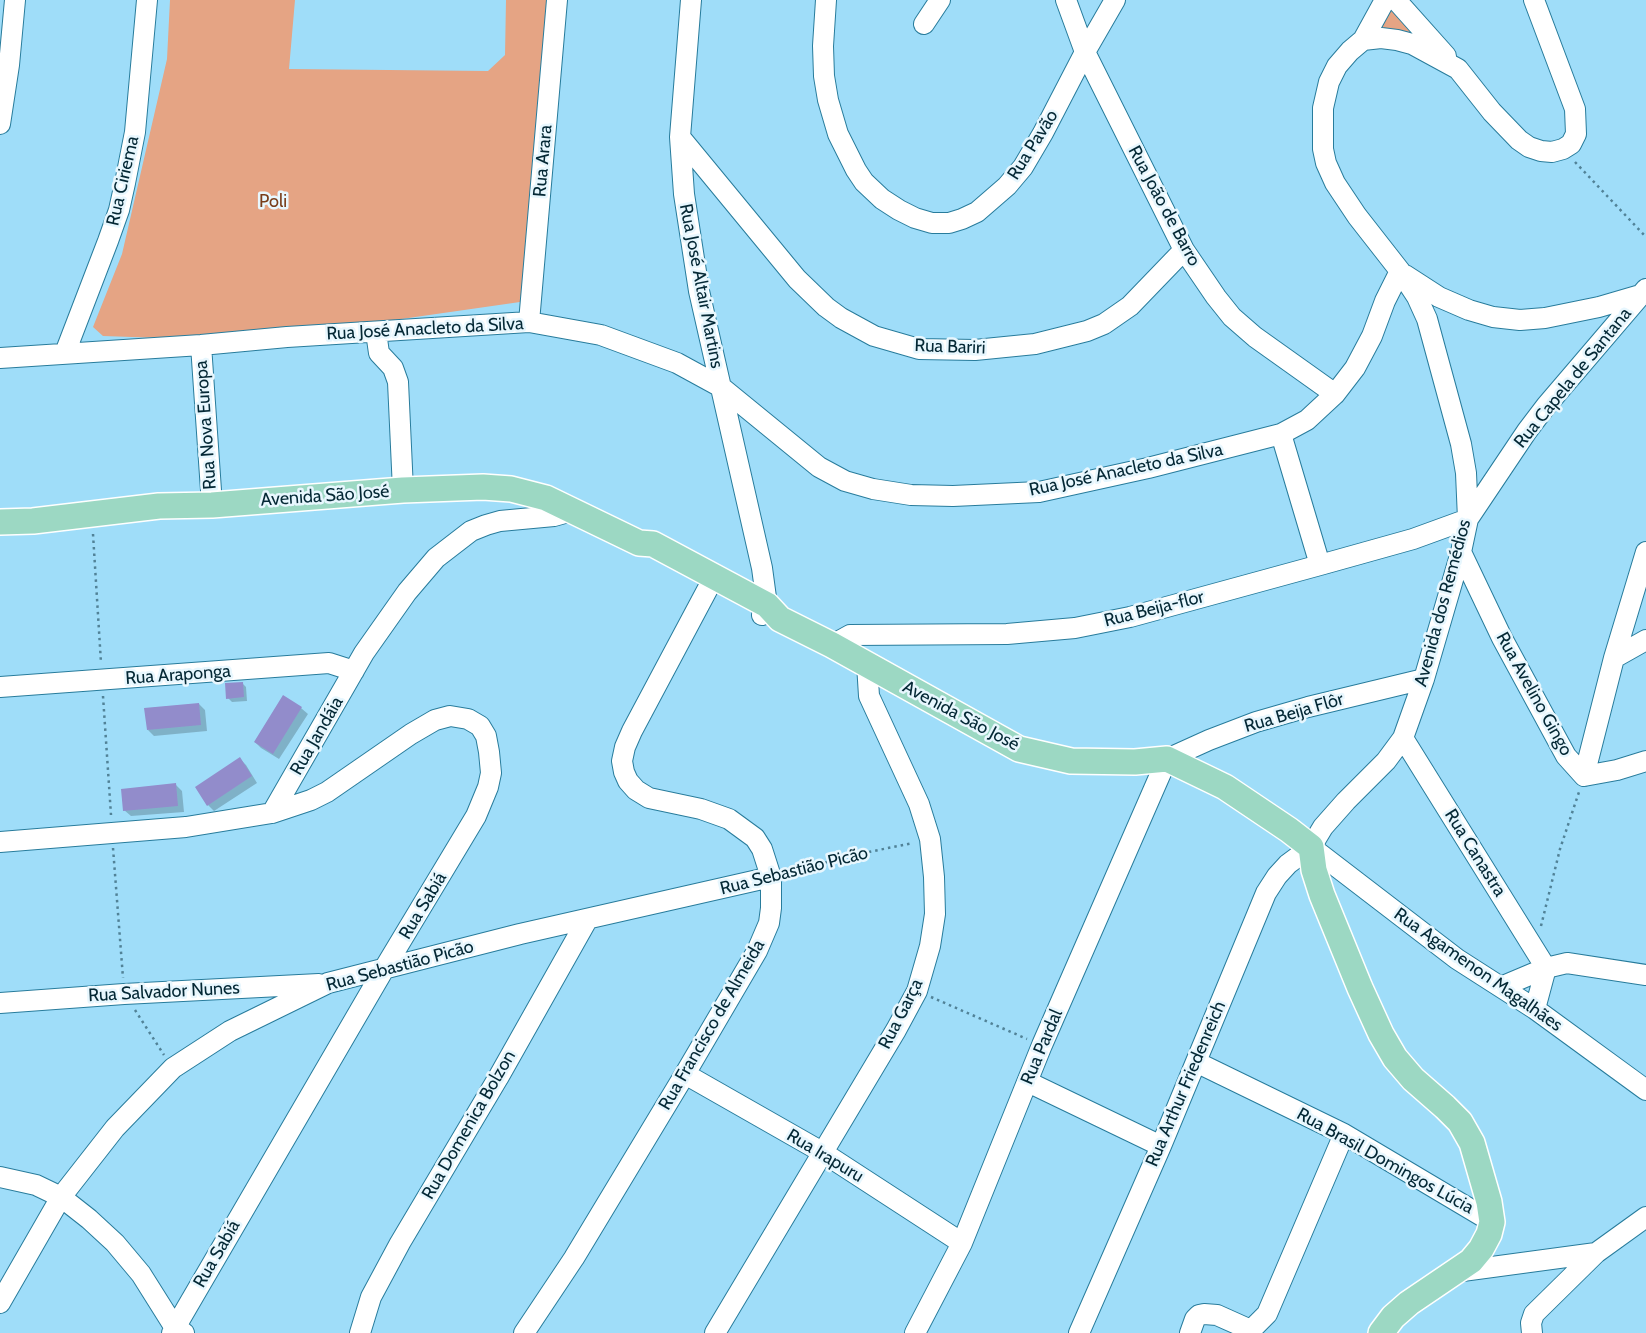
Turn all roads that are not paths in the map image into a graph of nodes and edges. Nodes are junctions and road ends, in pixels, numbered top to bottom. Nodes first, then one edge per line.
1 (15, 0) edge
2 (558, 0) edge
3 (691, 0) edge
4 (826, 0) edge
5 (940, 0) edge
6 (1066, 0) edge
7 (1115, 0) edge
8 (1385, 0) edge
9 (1396, 0) edge
10 (1534, 0) edge
11 (144, 2) edge
12 (924, 24) dead end
13 (1364, 40) junction
14 (1085, 52) junction
15 (1458, 69) junction
16 (0, 124) edge
17 (680, 137) junction
18 (1184, 250) junction
19 (1400, 271) junction
20 (1643, 292) edge
21 (529, 322) junction
22 (376, 332) junction
23 (201, 345) junction
24 (65, 353) junction
25 (0, 358) edge
26 (721, 387) junction
27 (1334, 394) junction
28 (1281, 434) junction
29 (1464, 459) junction
30 (1503, 467) junction
31 (403, 490) junction
32 (212, 504) junction
33 (572, 511) junction
34 (1468, 519) junction
35 (0, 522) edge
36 (1461, 552) junction
37 (1646, 552) edge
38 (1320, 565) junction
39 (711, 583) junction
40 (760, 608) junction
41 (1646, 640) edge
42 (832, 645) junction
43 (1614, 658) junction
44 (867, 664) junction
45 (354, 671) junction
46 (1424, 679) junction
47 (0, 687) edge
48 (1403, 738) junction
49 (1167, 760) junction
50 (1646, 761) edge
51 (1584, 776) junction
52 (272, 813) junction
53 (0, 842) edge
54 (1311, 848) junction
55 (771, 877) junction
56 (587, 920) junction
57 (1546, 968) junction
58 (384, 969) junction
59 (1646, 975) edge
60 (328, 983) junction
61 (259, 987) junction
62 (1501, 987) junction
63 (0, 1003) edge
64 (1535, 1009) junction
65 (264, 1013) junction
66 (1196, 1062) junction
67 (685, 1074) junction
68 (1028, 1082) junction
69 (1646, 1090) edge
70 (1344, 1134) junction
71 (1160, 1146) junction
72 (822, 1152) junction
73 (0, 1177) edge
74 (61, 1197) junction
75 (1646, 1217) edge
76 (1492, 1222) junction
77 (962, 1242) junction
78 (1596, 1253) junction
79 (1455, 1272) junction
80 (0, 1303) edge
81 (538, 1313) junction
82 (177, 1331) edge
83 (360, 1333) edge
84 (525, 1333) edge
85 (535, 1333) edge
86 (715, 1333) edge
87 (915, 1333) edge
88 (1079, 1333) edge
89 (1190, 1333) edge
90 (1381, 1333) edge
91 (1532, 1333) edge

1 - 16 street
2 - 21 street, Rua Arara
3 - 17 street, Rua José Altair Martins
4 - 14 street, Rua Pavão
5 - 12 street
6 - 14 street, Rua João de Barro
7 - 14 street, Rua Pavão
8 - 13 street
9 - 15 street
10 - 15 street
11 - 24 street, Rua Ciriema
13 - 15 street
13 - 19 street, Avenida dos Remédios
14 - 18 street, Rua João de Barro
17 - 18 street, Rua Bariri
17 - 26 street, Rua José Altair Martins
18 - 27 street, Rua João de Barro
19 - 20 street
19 - 27 street, Rua José Anacleto da Silva
19 - 29 street, Avenida dos Remédios
20 - 30 street, Rua Capela de Santana
21 - 22 street, Rua José Anacleto da Silva
21 - 26 street, Rua José Anacleto da Silva
22 - 23 street, Rua José Anacleto da Silva
22 - 31 street
23 - 24 street, Rua José Anacleto da Silva
23 - 32 street, Rua Nova Europa
24 - 25 street, Rua José Anacleto da Silva
26 - 28 street, Rua José Anacleto da Silva
26 - 40 street, Rua José Altair Martins
27 - 28 street, Rua José Anacleto da Silva
28 - 38 street
29 - 30 street
29 - 34 street, Avenida dos Remédios
30 - 34 street, Rua Capela de Santana
31 - 32 main road, Avenida São José
31 - 33 main road, Avenida São José
32 - 35 main road, Avenida São José
33 - 39 main road, Avenida São José
33 - 45 street, Rua Jandáia
34 - 36 street, Avenida dos Remédios
34 - 38 street, Rua Beija-flor
36 - 46 street, Avenida dos Remédios
36 - 51 street, Rua Avelino Gingo
37 - 43 street
38 - 42 street, Rua Beija-flor
39 - 40 main road, Avenida São José
39 - 55 street, Rua Francisco de Almeida
40 - 42 main road, Avenida São José
41 - 43 street
42 - 44 main road, Avenida São José
43 - 51 street
44 - 49 main road, Avenida São José
44 - 72 street, Rua Garça
45 - 47 street, Rua Araponga
45 - 52 street, Rua Jandáia
46 - 48 street, Avenida dos Remédios
46 - 49 street, Rua Beija Flôr
48 - 54 street, Avenida dos Remédios
48 - 57 street, Rua Canastra
49 - 54 main road, Avenida São José
49 - 68 street, Rua Pardal
50 - 51 street
52 - 53 street
52 - 58 street, Rua Sabiá
54 - 62 street, Rua Agamenon Magalhães
54 - 66 street, Rua Arthur Friedenreich
54 - 76 main road
55 - 56 street, Rua Sebastião Picão
55 - 67 street, Rua Francisco de Almeida
56 - 58 street, Rua Sebastião Picão
56 - 83 street, Rua Domenica Bolzon
57 - 59 street
57 - 62 street
57 - 64 street
58 - 60 street, Rua Sebastião Picão
58 - 82 street, Rua Sabiá
60 - 61 street, Rua Salvador Nunes
60 - 65 street, Rua Sebastião Picão
61 - 63 street, Rua Salvador Nunes
61 - 65 street
62 - 64 street, Rua Agamenon Magalhães
64 - 69 street, Rua Agamenon Magalhães
65 - 74 street, Rua Sebastião Picão
66 - 70 street, Rua Brasil Domingos Lúcia
66 - 71 street, Rua Arthur Friedenreich
67 - 72 street, Rua Irapuru
67 - 81 street, Rua Francisco de Almeida
68 - 71 street
68 - 77 street, Rua Pardal
70 - 76 street, Rua Brasil Domingos Lúcia
70 - 89 street
71 - 88 street, Rua Arthur Friedenreich
72 - 77 street, Rua Irapuru
72 - 86 street, Rua Garça
73 - 74 street
74 - 80 street, Rua Sebastião Picão
74 - 82 street
75 - 78 street
76 - 79 main road
77 - 87 street, Rua Pardal
78 - 79 street
78 - 91 street
79 - 90 main road
81 - 84 street, Rua Francisco de Almeida
81 - 85 street, Rua Francisco de Almeida
84 - 85 street

